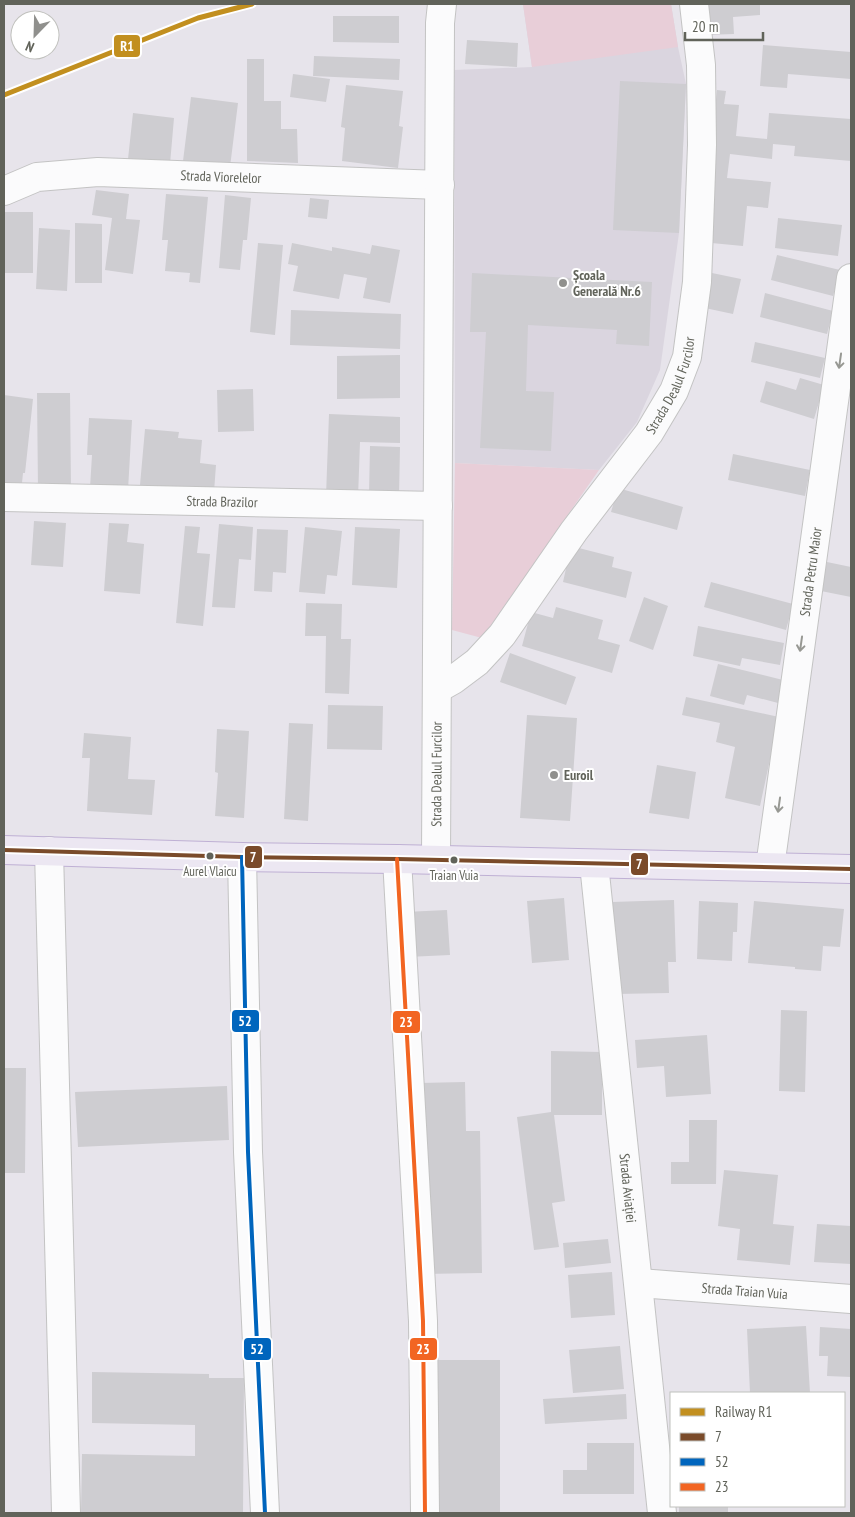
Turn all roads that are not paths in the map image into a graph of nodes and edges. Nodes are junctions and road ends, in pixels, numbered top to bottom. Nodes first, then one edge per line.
1 (694, 4) edge
2 (441, 13) edge
3 (440, 185) junction
4 (4, 191) edge
5 (851, 278) edge
6 (4, 497) edge
7 (438, 506) junction
8 (437, 688) junction
9 (4, 850) edge
10 (49, 851) junction
11 (242, 857) junction
12 (398, 859) junction
13 (436, 860) junction
14 (594, 864) junction
15 (770, 867) junction
16 (851, 869) edge
17 (638, 1283) junction
18 (851, 1299) edge
19 (66, 1513) edge
20 (265, 1513) edge
21 (425, 1513) edge
22 (662, 1513) edge

1 - 8 street, Strada Dealul Furcilor
2 - 3 street, Strada Dealul Furcilor
3 - 4 street, Strada Viorelelor
3 - 7 street, Strada Dealul Furcilor
5 -> 15 street, Strada Petru Maior
6 - 7 street, Strada Brazilor
7 - 8 street, Strada Dealul Furcilor
8 - 13 street, Strada Dealul Furcilor
9 - 10 main road
10 - 11 main road
10 - 19 street
11 - 12 main road
11 - 20 street
12 - 13 main road
12 - 21 street
13 - 14 main road
14 - 15 main road
14 - 17 street, Strada Aviației
15 - 16 main road
17 - 18 street, Strada Traian Vuia
17 - 22 street, Strada Aviației

